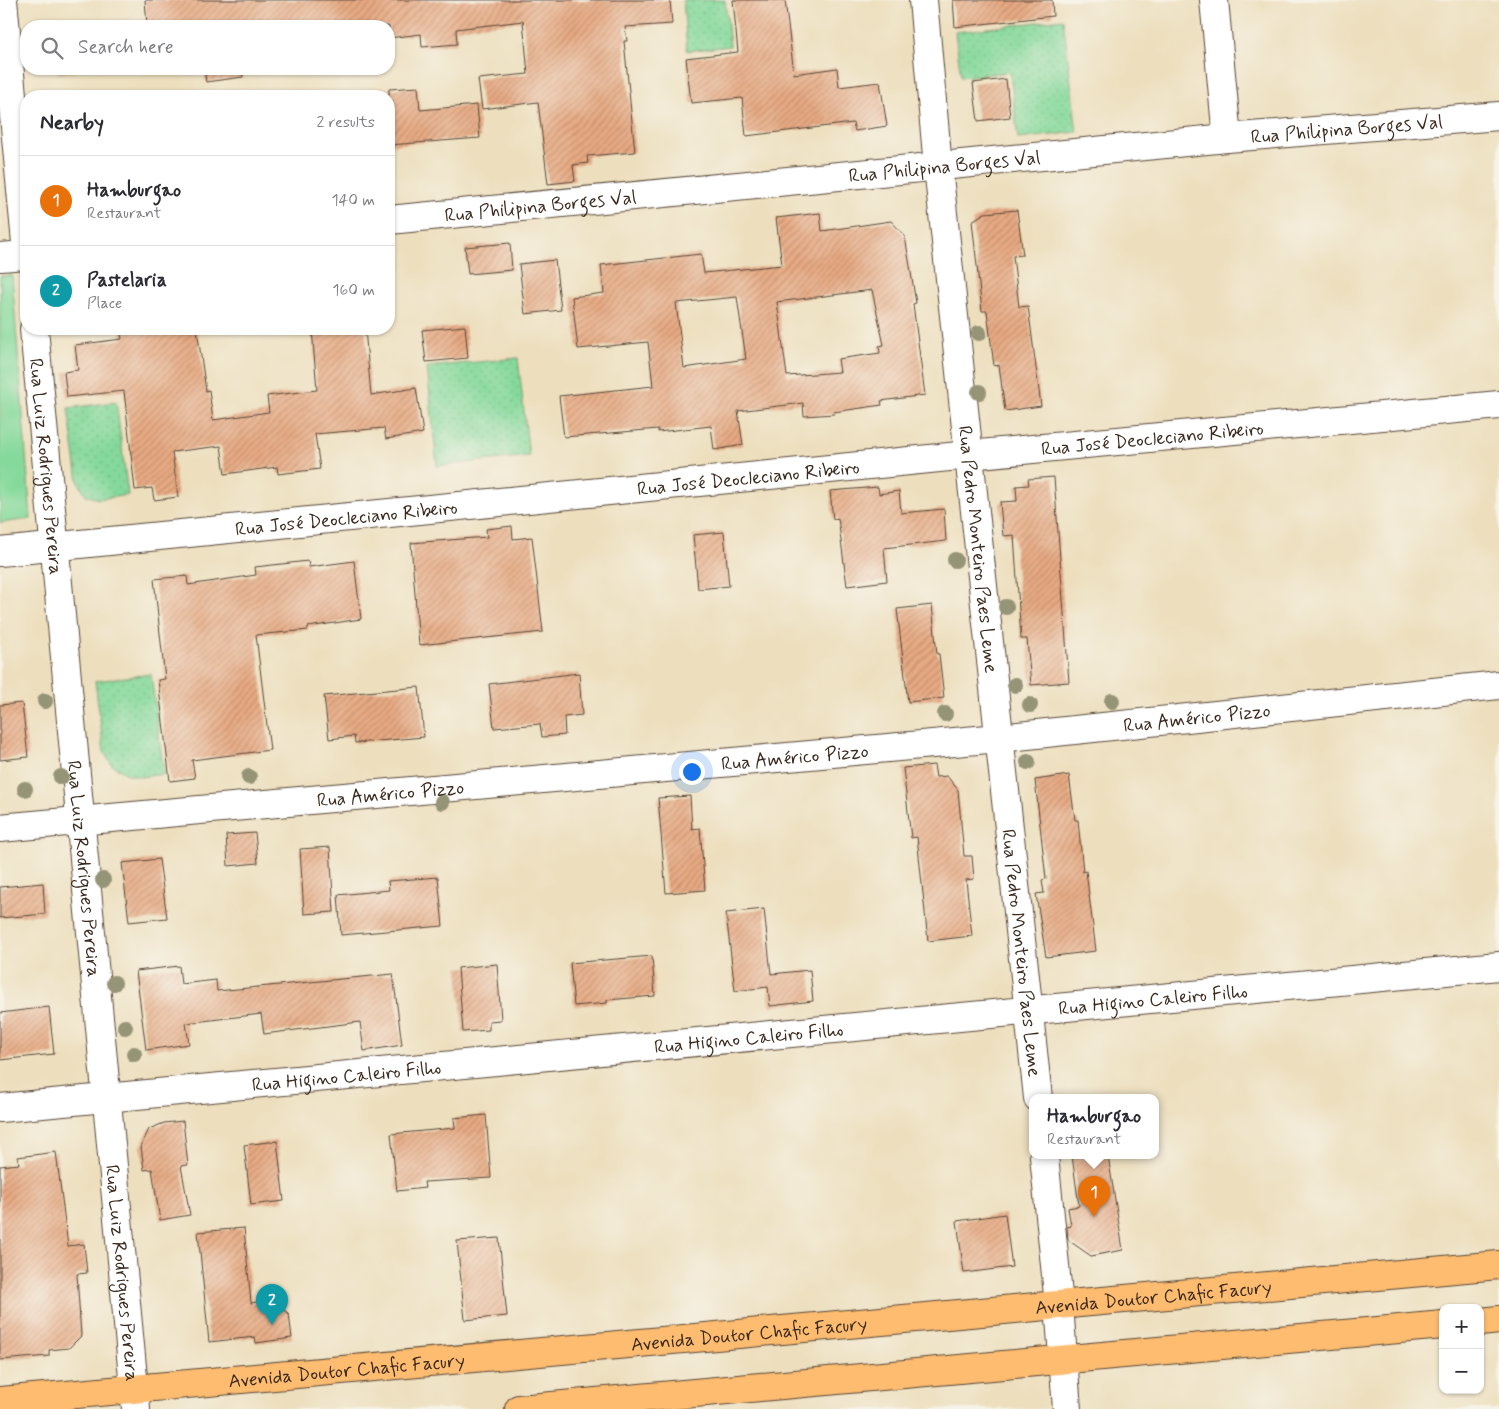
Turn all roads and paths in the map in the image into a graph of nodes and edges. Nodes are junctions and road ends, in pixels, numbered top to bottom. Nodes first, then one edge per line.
1 (3, 0) edge
2 (923, 0) edge
3 (1214, 0) edge
4 (1499, 116) edge
5 (1228, 138) junction
6 (938, 167) junction
7 (20, 180) edge
8 (395, 219) edge
9 (20, 255) edge
10 (0, 257) edge
11 (35, 335) edge
12 (1499, 405) edge
13 (969, 455) junction
14 (55, 547) junction
15 (0, 552) edge
16 (1499, 685) edge
17 (999, 738) junction
18 (80, 821) junction
19 (0, 828) edge
20 (1499, 966) edge
21 (1029, 1011) junction
22 (1038, 1094) edge
23 (107, 1098) junction
24 (0, 1108) edge
25 (1044, 1159) edge
26 (1499, 1265) edge
27 (1059, 1305) junction
28 (1499, 1320) edge
29 (1484, 1322) edge
30 (1439, 1325) edge
31 (1062, 1359) junction
32 (135, 1399) edge
33 (0, 1401) edge
34 (519, 1409) edge
35 (1067, 1409) edge

1 - 7 street
2 - 6 street, Rua Pedro Monteiro Paes Leme
3 - 5 street
4 - 5 street, Rua Philipina Borges Val
5 - 6 street, Rua Philipina Borges Val
6 - 8 street, Rua Philipina Borges Val
6 - 13 street, Rua Pedro Monteiro Paes Leme
9 - 10 street
11 - 14 street, Rua Luiz Rodrigues Pereira
12 - 13 street, Rua José Deocleciano Ribeiro
13 - 14 street, Rua José Deocleciano Ribeiro
13 - 17 street, Rua Pedro Monteiro Paes Leme
14 - 15 street, Rua José Deocleciano Ribeiro
14 - 18 street, Rua Luiz Rodrigues Pereira
16 - 17 street, Rua Américo Pizzo
17 - 18 street, Rua Américo Pizzo
17 - 21 street, Rua Pedro Monteiro Paes Leme
18 - 19 street, Rua Américo Pizzo
18 - 23 street, Rua Luiz Rodrigues Pereira
20 - 21 street, Rua Higino Caleiro Filho
21 - 22 street, Rua Pedro Monteiro Paes Leme
21 - 23 street, Rua Higino Caleiro Filho
23 - 24 street, Rua Higino Caleiro Filho
23 - 32 street, Rua Luiz Rodrigues Pereira
25 - 27 street
26 - 27 main road, Avenida Doutor Chafic Facury
27 - 31 street
27 - 32 main road, Avenida Doutor Chafic Facury
28 - 29 main road
30 - 31 main road
31 - 34 main road
31 - 35 street
32 - 33 main road, Avenida Doutor Chafic Facury

